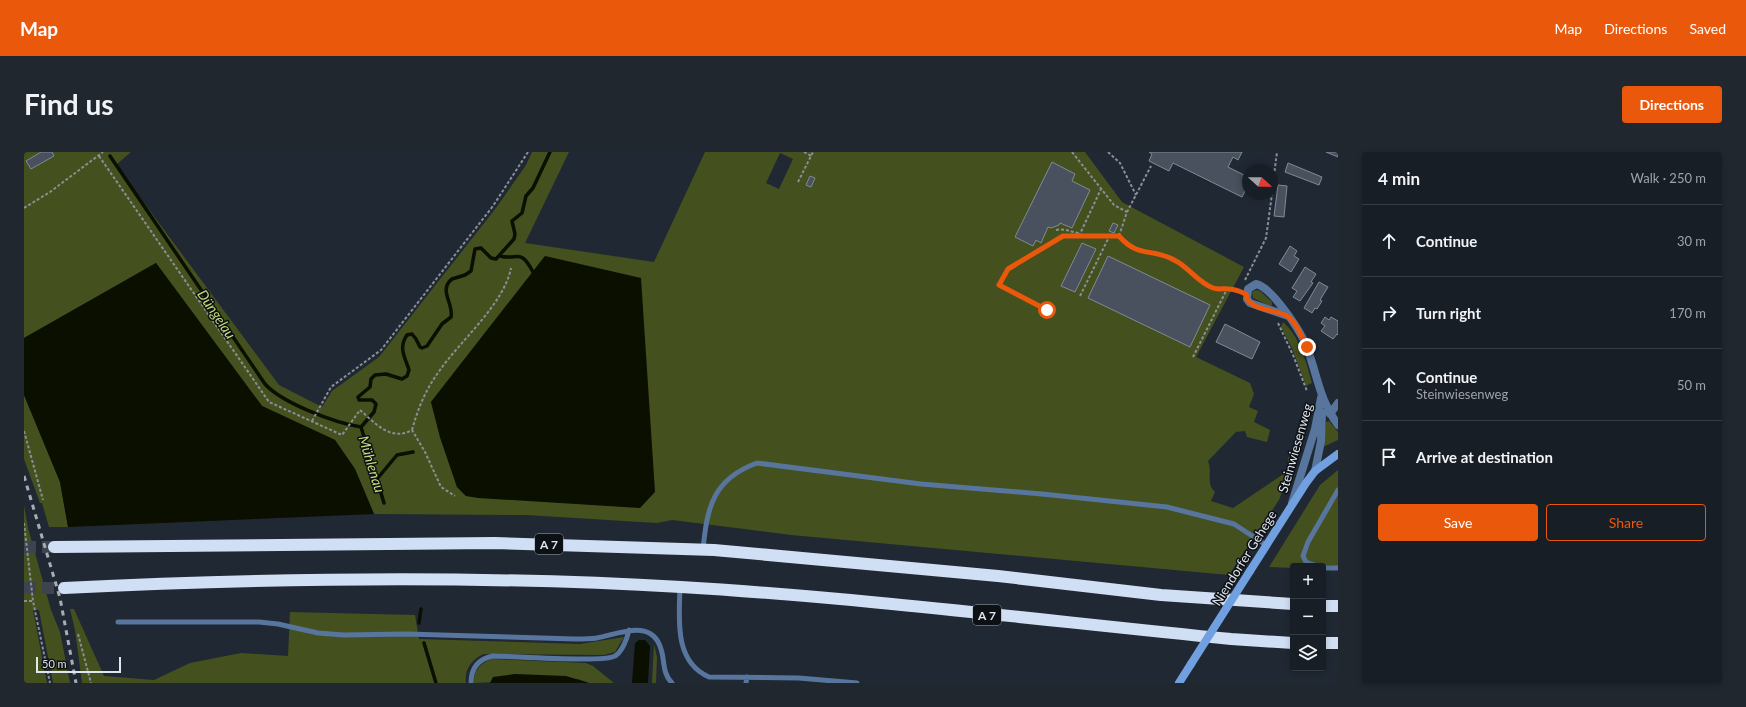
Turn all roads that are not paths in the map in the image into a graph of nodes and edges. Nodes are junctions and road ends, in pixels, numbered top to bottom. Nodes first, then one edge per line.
1 (1284, 315) junction
2 (1321, 398) junction
3 (1338, 403) edge
4 (1330, 414) junction
5 (1338, 425) edge
6 (1338, 454) edge
7 (1315, 471) junction
8 (1338, 490) edge
9 (1291, 505) junction
10 (1266, 545) junction
11 (54, 546) tunnel mouth
12 (703, 550) junction
13 (1309, 563) edge
14 (1326, 568) edge
15 (1338, 568) edge
16 (680, 587) junction
17 (64, 588) tunnel mouth
18 (1290, 604) edge
19 (1326, 606) edge
20 (1338, 606) edge
21 (118, 622) dead end
22 (629, 630) junction
23 (1290, 643) edge
24 (1326, 643) edge
25 (1338, 643) edge
26 (747, 677) junction
27 (471, 683) edge
28 (672, 683) edge
29 (746, 683) edge
30 (857, 683) edge
31 (1179, 683) edge

1 - 1 street, Steinwiesenweg
1 - 2 street, Steinwiesenweg
2 - 4 street, Steinwiesenweg
2 - 7 street, Steinwiesenweg
2 - 9 street, Steinwiesenweg
3 - 4 street
4 - 5 street, Steinwiesenweg
6 - 7 street, Niendorfer Gehege
7 - 9 street, Niendorfer Gehege
8 - 13 lane
9 - 10 street, Niendorfer Gehege
10 - 12 lane
10 - 31 street, Niendorfer Gehege, bridge
11 - 12 highway, A 7
12 - 18 highway, A 7
14 - 15 lane
16 - 17 highway, A 7
16 - 23 highway, A 7
16 - 26 lane
19 - 20 highway
21 - 22 lane
22 - 27 lane
22 - 28 lane
24 - 25 highway
26 - 29 lane
26 - 30 lane

